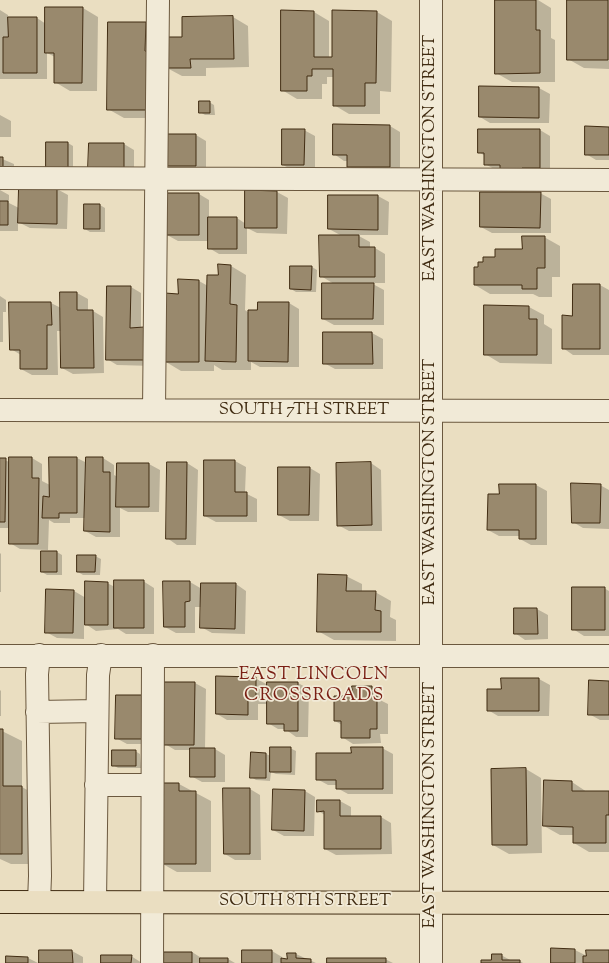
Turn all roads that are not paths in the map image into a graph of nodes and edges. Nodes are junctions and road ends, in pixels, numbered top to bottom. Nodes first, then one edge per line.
1 (158, 0) edge
2 (431, 0) edge
3 (0, 178) edge
4 (155, 178) junction
5 (430, 180) junction
6 (609, 180) edge
7 (0, 410) edge
8 (154, 410) junction
9 (431, 411) junction
10 (609, 411) edge
11 (101, 655) junction
12 (153, 655) junction
13 (0, 656) edge
14 (39, 656) junction
15 (609, 656) edge
16 (431, 657) junction
17 (97, 711) junction
18 (37, 712) junction
19 (152, 785) junction
20 (96, 786) junction
21 (152, 901) junction
22 (0, 902) edge
23 (39, 902) junction
24 (95, 902) junction
25 (432, 902) junction
26 (609, 903) edge
27 (152, 963) edge
28 (431, 963) edge

1 - 4 street
2 - 5 street, EAST WASHINGTON STREET
3 - 4 street
4 - 5 street
4 - 8 street
5 - 6 street
5 - 9 street, EAST WASHINGTON STREET
7 - 8 street, SOUTH 7TH STREET
8 - 9 street, SOUTH 7TH STREET
9 - 10 street, SOUTH 7TH STREET
9 - 16 street, EAST WASHINGTON STREET
11 - 12 street
11 - 14 street
11 - 17 street
12 - 16 street
12 - 19 street
13 - 14 street
14 - 18 street
15 - 16 street
16 - 25 street, EAST WASHINGTON STREET
17 - 18 street
17 - 20 street
18 - 23 street
19 - 20 street
19 - 21 street
20 - 24 street
21 - 24 main road, SOUTH 8TH STREET
21 - 25 main road, SOUTH 8TH STREET
21 - 27 street
22 - 23 main road, SOUTH 8TH STREET
23 - 24 main road, SOUTH 8TH STREET
25 - 26 main road, SOUTH 8TH STREET
25 - 28 street, EAST WASHINGTON STREET

